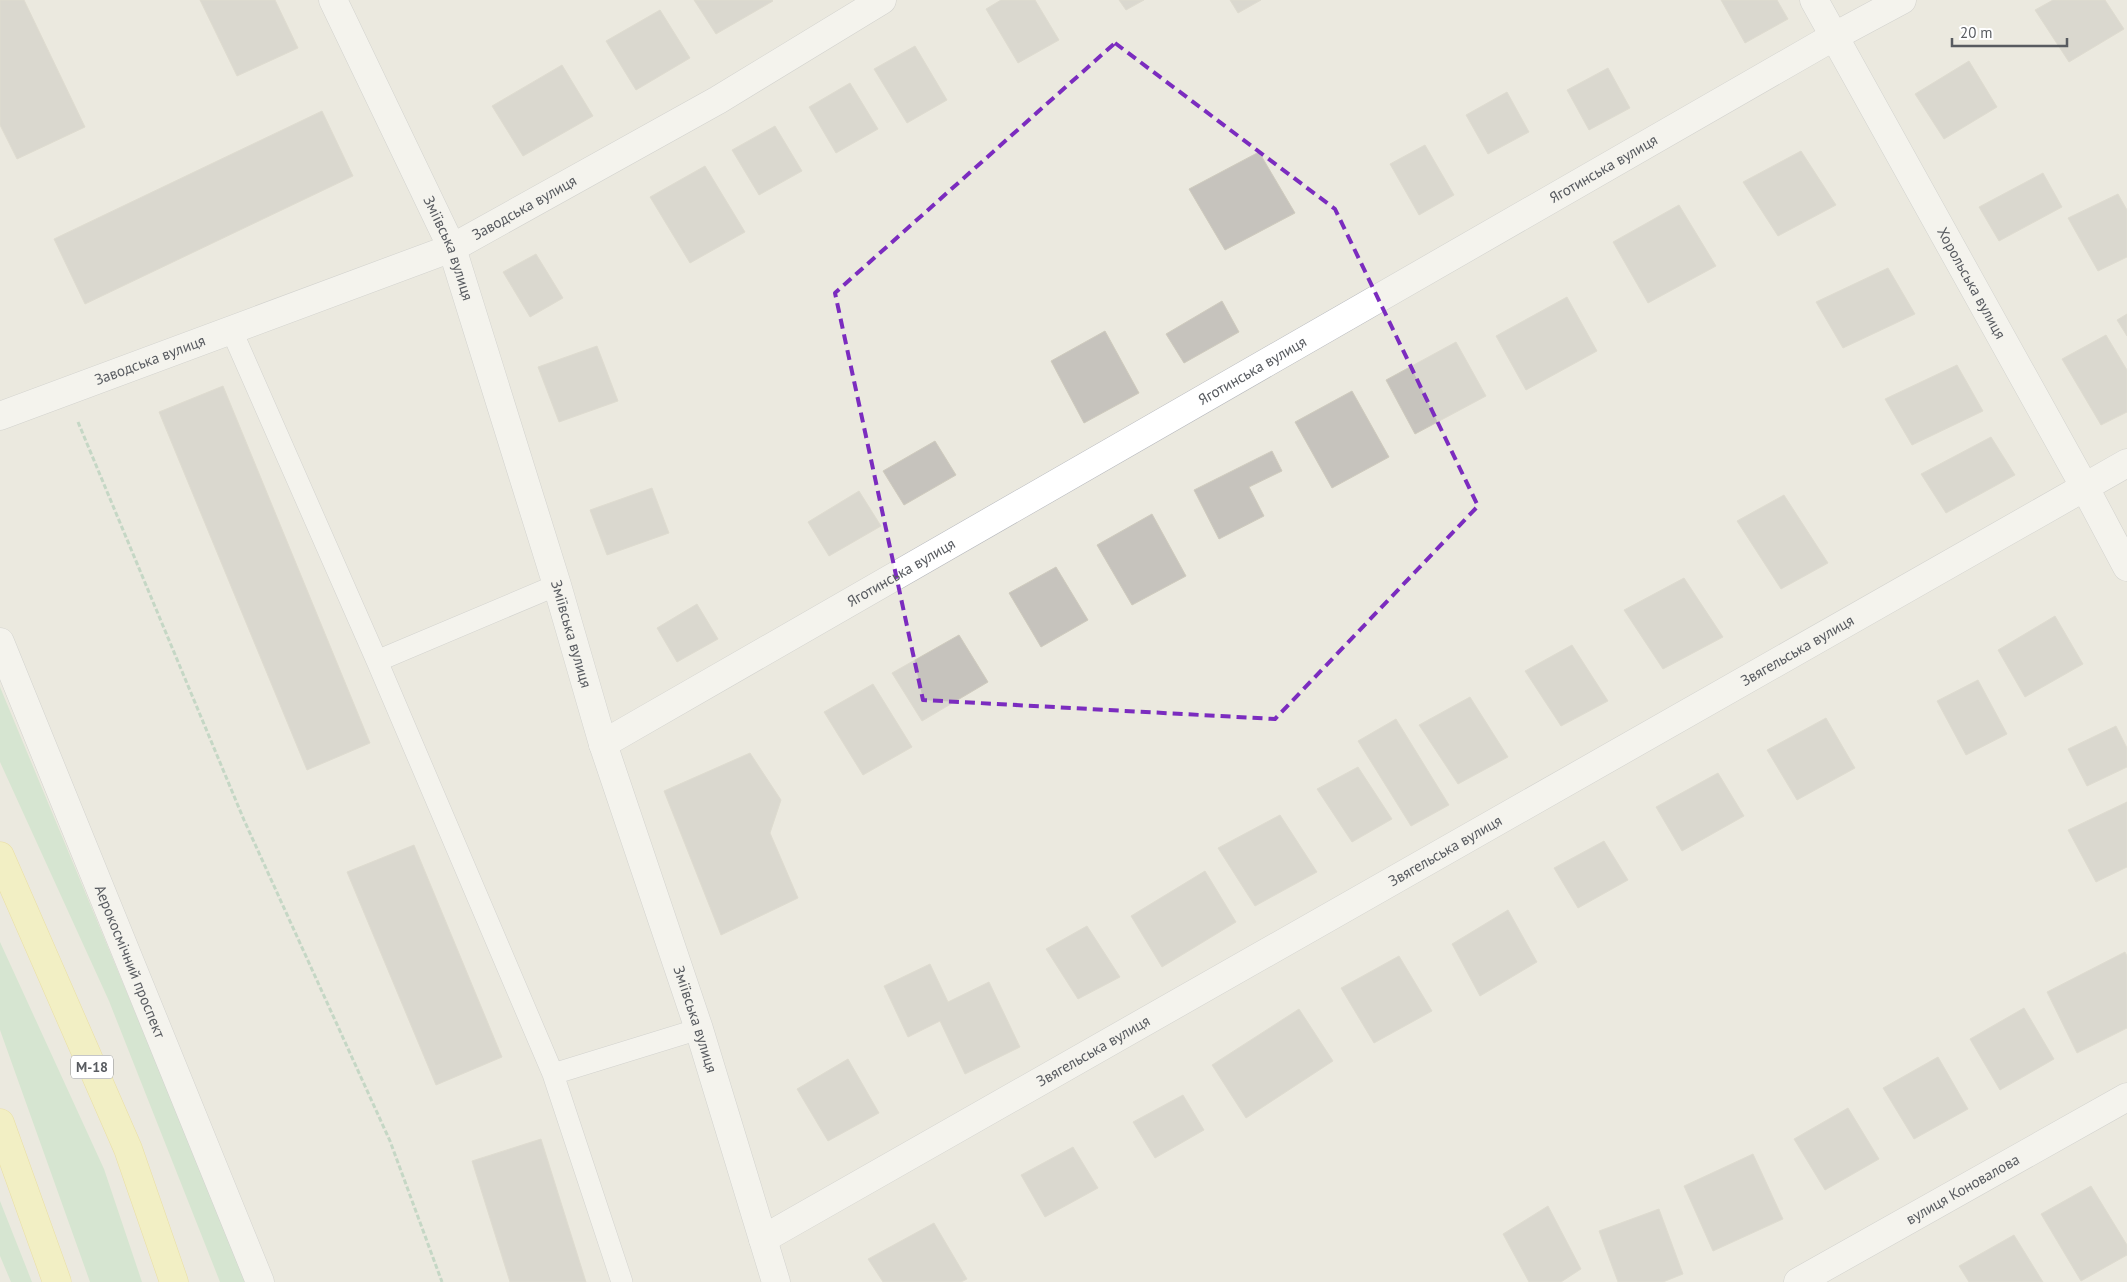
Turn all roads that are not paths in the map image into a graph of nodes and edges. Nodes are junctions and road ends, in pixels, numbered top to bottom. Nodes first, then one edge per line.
1 (333, 0) edge
2 (882, 0) edge
3 (1814, 0) edge
4 (1902, 0) edge
5 (1833, 36) junction
6 (452, 248) junction
7 (231, 329) junction
8 (0, 416) edge
9 (2127, 463) edge
10 (2084, 486) junction
11 (2127, 567) edge
12 (557, 585) junction
13 (0, 642) edge
14 (377, 661) junction
15 (604, 744) junction
16 (0, 856) edge
17 (699, 1029) junction
18 (553, 1074) junction
19 (2127, 1097) edge
20 (0, 1123) edge
21 (763, 1239) junction
22 (57, 1282) edge
23 (174, 1282) edge
24 (260, 1282) edge
25 (622, 1282) edge
26 (776, 1282) edge
27 (1798, 1282) edge

1 - 6 street, Зміївська вулиця
2 - 6 street, Заводська вулиця
3 - 5 street, Хорольська вулиця
4 - 5 street, Яготинська вулиця
5 - 10 street, Хорольська вулиця
5 - 15 street, Яготинська вулиця
6 - 7 street, Заводська вулиця
6 - 12 street, Зміївська вулиця
7 - 8 street, Заводська вулиця
7 - 14 lane
9 - 10 street, Звягельська вулиця
10 - 11 street, Хорольська вулиця
10 - 21 street, Звягельська вулиця
12 - 14 lane
12 - 15 street, Зміївська вулиця
13 - 24 street, Аерокосмічний проспект
14 - 18 lane
15 - 17 street, Зміївська вулиця
16 - 23 main road, М-18
17 - 18 lane
17 - 21 street, Зміївська вулиця
18 - 25 lane
19 - 27 street, вулиця Коновалова
20 - 22 main road
21 - 26 street, Зміївська вулиця

